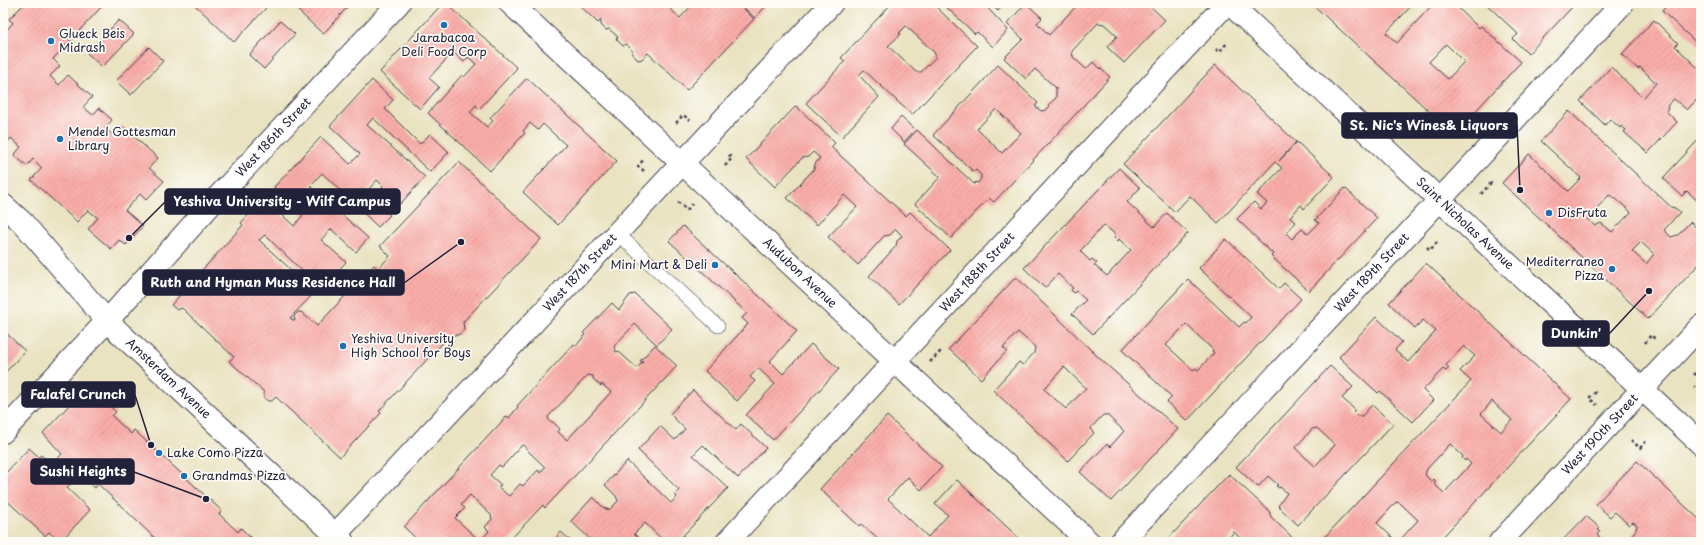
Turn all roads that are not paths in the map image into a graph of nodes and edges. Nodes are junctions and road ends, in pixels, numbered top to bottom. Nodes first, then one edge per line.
1 (399, 3) edge
2 (510, 3) edge
3 (832, 3) edge
4 (1228, 3) edge
5 (1623, 3) edge
6 (683, 163) junction
7 (1440, 200) junction
8 (3, 205) edge
9 (617, 233) junction
10 (107, 321) junction
11 (718, 326) dead end
12 (1701, 326) edge
13 (894, 361) junction
14 (1642, 390) junction
15 (4, 428) edge
16 (1701, 444) edge
17 (336, 540) edge
18 (727, 542) edge
19 (1089, 542) edge
20 (1121, 542) edge
21 (1500, 542) edge

1 - 10 street, West 186th Street
2 - 6 street, Audubon Avenue
3 - 6 street, West 187th Street
4 - 7 street, Saint Nicholas Avenue
4 - 13 street, West 188th Street
5 - 7 street, West 189th Street
6 - 9 street, West 187th Street
6 - 13 street, Audubon Avenue
7 - 14 street, Saint Nicholas Avenue
7 - 20 street, West 189th Street
8 - 10 street, Amsterdam Avenue
9 - 11 lane
9 - 17 street, West 187th Street
10 - 15 street, West 186th Street
10 - 17 street, Amsterdam Avenue
12 - 14 street, West 190th Street
13 - 18 street, West 188th Street
13 - 19 street, Audubon Avenue
14 - 16 street, Saint Nicholas Avenue
14 - 21 street, West 190th Street

